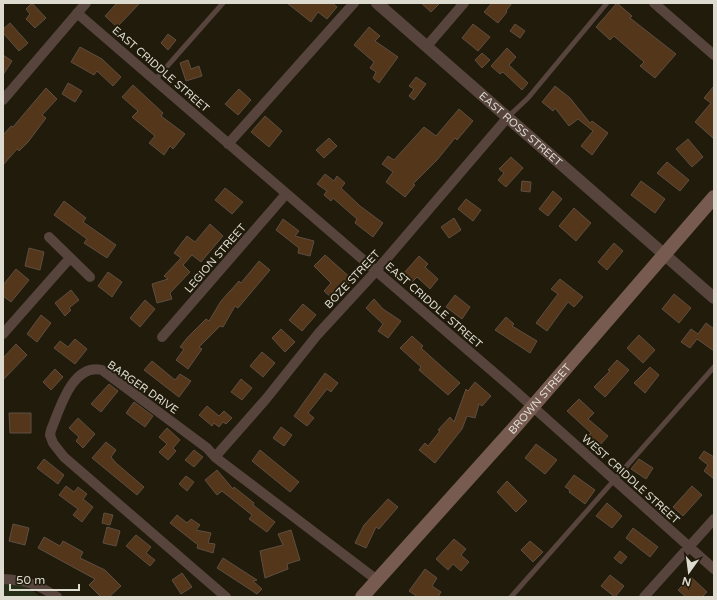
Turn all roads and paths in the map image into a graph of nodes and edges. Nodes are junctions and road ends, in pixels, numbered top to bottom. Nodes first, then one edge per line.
1 (86, 3) edge
2 (223, 3) edge
3 (354, 3) edge
4 (377, 3) edge
5 (464, 3) edge
6 (607, 3) edge
7 (654, 3) edge
8 (77, 13) junction
9 (427, 46) junction
10 (714, 55) edge
11 (154, 80) junction
12 (3, 100) edge
13 (508, 117) junction
14 (228, 144) junction
15 (286, 194) junction
16 (714, 197) edge
17 (49, 237) dead end
18 (664, 254) junction
19 (70, 258) junction
20 (376, 271) junction
21 (90, 277) dead end
22 (714, 298) edge
23 (3, 334) edge
24 (162, 337) dead end
25 (714, 367) edge
26 (532, 408) junction
27 (215, 457) junction
28 (615, 480) junction
29 (714, 519) edge
30 (688, 546) junction
31 (714, 569) edge
32 (3, 579) edge
33 (377, 580) junction
34 (57, 597) edge
35 (226, 597) edge
36 (362, 597) edge
37 (511, 597) edge
38 (644, 597) edge

1 - 8 street
2 - 11 lane
3 - 14 street
4 - 9 street, EAST ROSS STREET
5 - 9 street
6 - 13 lane
7 - 10 street
8 - 11 street, EAST CRIDDLE STREET
8 - 12 street
9 - 13 street, EAST ROSS STREET
11 - 14 street, EAST CRIDDLE STREET
13 - 18 street, EAST ROSS STREET
13 - 20 street, BOZE STREET
14 - 15 street, EAST CRIDDLE STREET
15 - 20 street, EAST CRIDDLE STREET
15 - 24 street, LEGION STREET
16 - 18 main road, BROWN STREET
17 - 19 street
18 - 22 street, EAST ROSS STREET
18 - 26 main road, BROWN STREET
19 - 21 street
19 - 23 street
20 - 26 street, EAST CRIDDLE STREET
20 - 27 street, BOZE STREET
25 - 28 lane
26 - 28 street, WEST CRIDDLE STREET
26 - 33 main road, BROWN STREET
27 - 33 street, BARGER DRIVE
27 - 35 street, BARGER DRIVE
28 - 30 street, WEST CRIDDLE STREET
28 - 37 lane
29 - 30 street
30 - 31 street, WEST CRIDDLE STREET
30 - 38 street
32 - 34 street
33 - 36 main road, BROWN STREET

